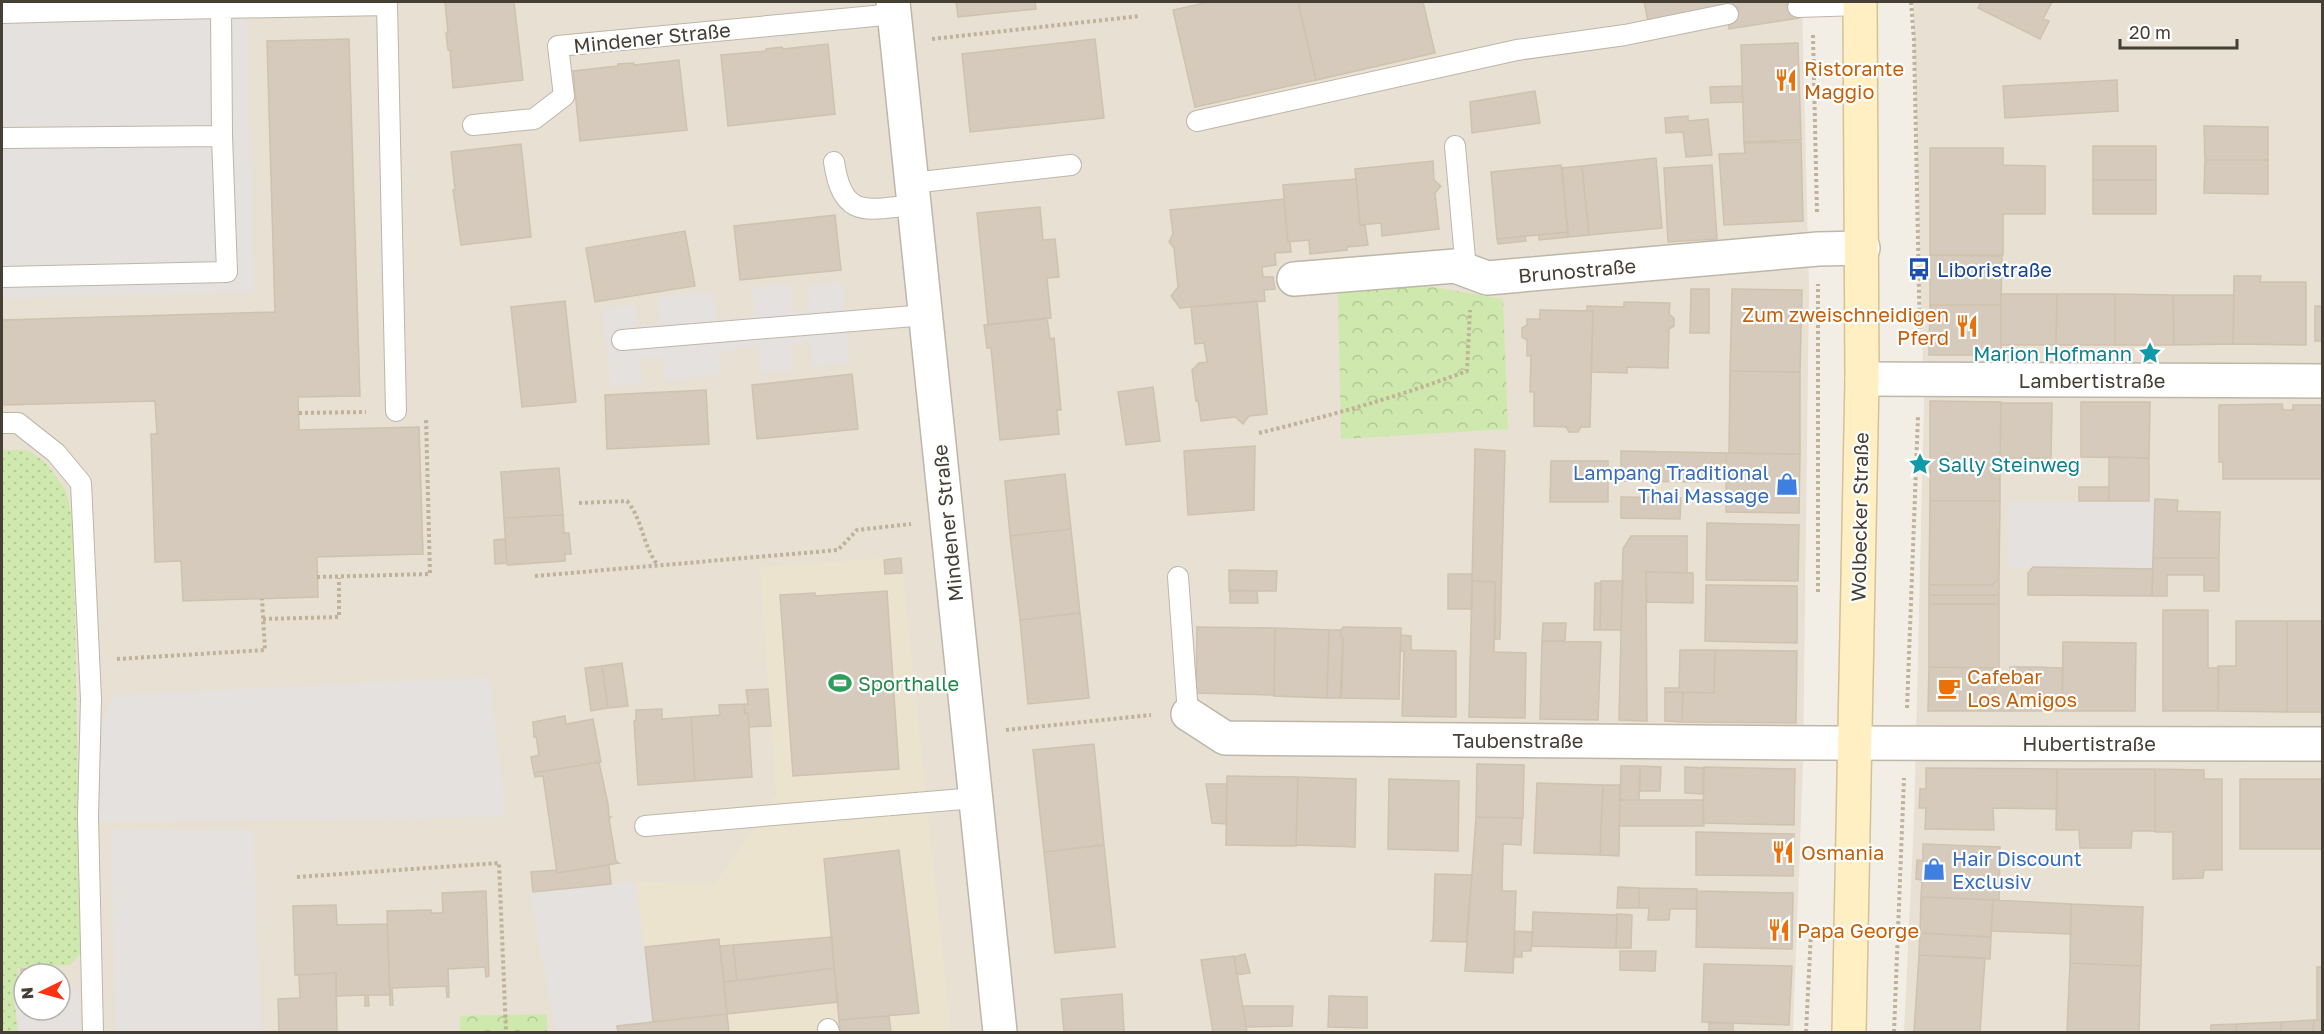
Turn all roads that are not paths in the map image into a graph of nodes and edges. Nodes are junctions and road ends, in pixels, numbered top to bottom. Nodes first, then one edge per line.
1 (1864, 3) edge
2 (74, 7) edge
3 (1806, 7) road end
4 (221, 8) junction
5 (894, 8) edge
6 (2, 13) edge
7 (1728, 14) dead end
8 (1197, 121) dead end
9 (473, 125) dead end
10 (222, 136) junction
11 (2, 138) edge
12 (1455, 146) dead end
13 (834, 162) dead end
14 (1071, 165) dead end
15 (913, 194) junction
16 (1863, 248) junction
17 (1477, 274) junction
18 (2, 277) edge
19 (1294, 279) dead end
20 (926, 315) junction
21 (622, 340) dead end
22 (1862, 379) junction
23 (2322, 381) edge
24 (396, 411) road end
25 (2, 423) edge
26 (1178, 577) dead end
27 (1188, 714) joint
28 (1855, 742) junction
29 (2322, 744) edge
30 (975, 798) junction
31 (645, 826) dead end
32 (93, 1032) edge
33 (1000, 1032) edge
34 (1849, 1032) edge

1 - 3 lane
1 - 16 main road, Wolbecker Straße
2 - 4 lane
2 - 6 lane
4 - 10 lane
4 - 24 lane
5 - 9 lane, Mindener Straße
5 - 15 street, Mindener Straße
7 - 8 lane
10 - 11 lane
10 - 18 lane
12 - 17 lane
13 - 15 lane
14 - 15 lane
15 - 20 street, Mindener Straße
16 - 17 street, Brunostraße
16 - 22 main road, Wolbecker Straße
17 - 19 street, Brunostraße
20 - 21 lane
20 - 30 street, Mindener Straße
22 - 23 street, Lambertistraße
22 - 28 main road, Wolbecker Straße
25 - 32 lane
26 - 27 lane
27 - 28 street, Taubenstraße
28 - 29 street, Hubertistraße
28 - 34 main road, Wolbecker Straße
30 - 31 lane
30 - 33 street, Mindener Straße

